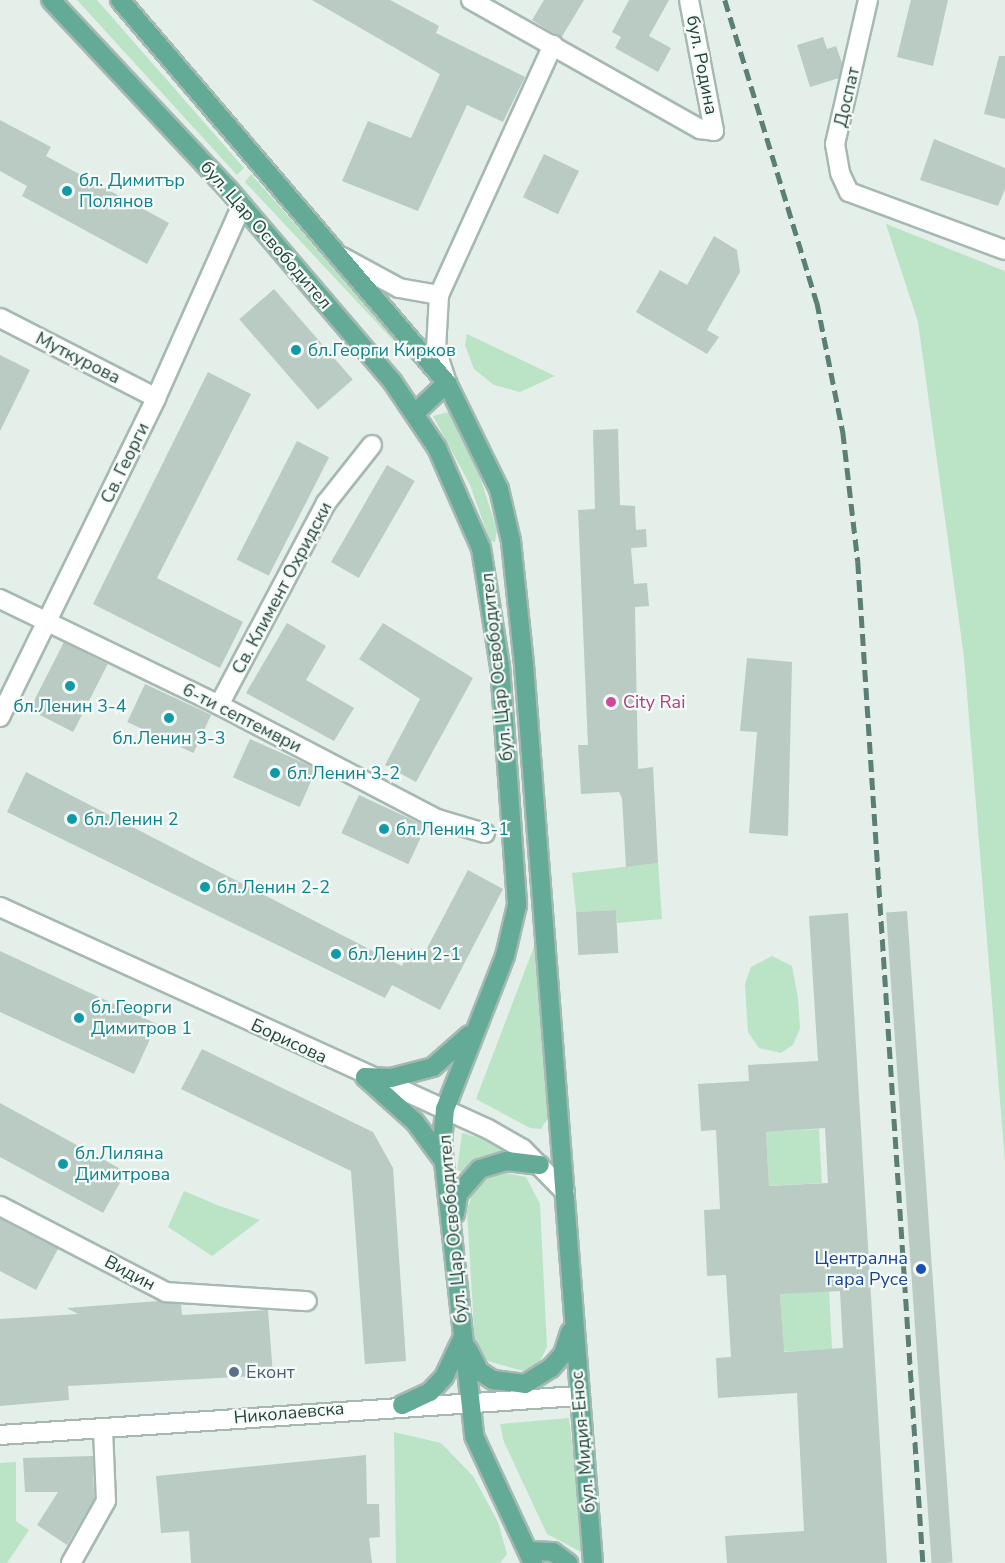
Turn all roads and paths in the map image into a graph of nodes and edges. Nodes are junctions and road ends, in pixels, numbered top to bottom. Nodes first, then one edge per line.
1 (51, 0) edge
2 (120, 0) edge
3 (471, 0) edge
4 (689, 0) edge
5 (868, 0) edge
6 (553, 45) junction
7 (242, 205) junction
8 (1005, 250) edge
9 (334, 252) junction
10 (439, 295) junction
11 (0, 318) edge
12 (447, 383) junction
13 (156, 398) junction
14 (415, 413) junction
15 (372, 445) dead end
16 (0, 599) edge
17 (47, 622) junction
18 (219, 705) junction
19 (0, 717) edge
20 (485, 833) dead end
21 (0, 908) edge
22 (475, 1029) junction
23 (365, 1077) junction
24 (445, 1109) junction
25 (444, 1163) junction
26 (540, 1165) junction
27 (565, 1192) junction
28 (0, 1206) edge
29 (453, 1226) junction
30 (307, 1301) dead end
31 (573, 1322) junction
32 (462, 1338) junction
33 (578, 1396) junction
34 (469, 1402) junction
35 (402, 1406) junction
36 (103, 1429) junction
37 (0, 1435) edge
38 (531, 1557) edge
39 (71, 1563) edge
40 (568, 1563) edge
41 (593, 1563) edge

1 - 7 main road, бул. Цар Освободител
2 - 9 main road, бул. Цар Освободител
3 - 6 street
4 - 6 street, бул. Родина
5 - 8 street, Доспат
6 - 10 street
7 - 13 street, Св. Георги
7 - 14 main road, бул. Цар Освободител
9 - 10 street
9 - 12 main road, бул. Цар Освободител
10 - 12 street
11 - 13 street, Муткурова
12 - 14 main road
12 - 27 main road, бул. Цар Освободител
13 - 17 street, Св. Георги
14 - 22 main road, бул. Цар Освободител
15 - 18 street, Св. Климент Охридски
16 - 17 street, 6-ти септември
17 - 18 street, 6-ти септември
17 - 19 street, Св. Георги
18 - 20 street, 6-ти септември
21 - 23 street, Борисова
22 - 23 main road
22 - 24 main road, бул. Цар Освободител
23 - 24 street, Борисова
23 - 25 main road
24 - 25 main road, бул. Цар Освободител
24 - 26 street, Борисова
25 - 29 main road, бул. Цар Освободител
26 - 27 street, Борисова
26 - 29 main road
27 - 31 main road, бул. Цар Освободител
28 - 30 street, Видин
29 - 32 main road, бул. Цар Освободител
31 - 32 main road
31 - 33 main road, бул. Мидия-Енос
32 - 34 main road, бул. Цар Освободител
32 - 35 main road
33 - 34 street, Николаевска
33 - 41 main road, бул. Мидия-Енос
34 - 35 street, Николаевска
34 - 38 main road
35 - 36 street, Николаевска
36 - 37 street, Николаевска
36 - 39 street
38 - 40 main road

